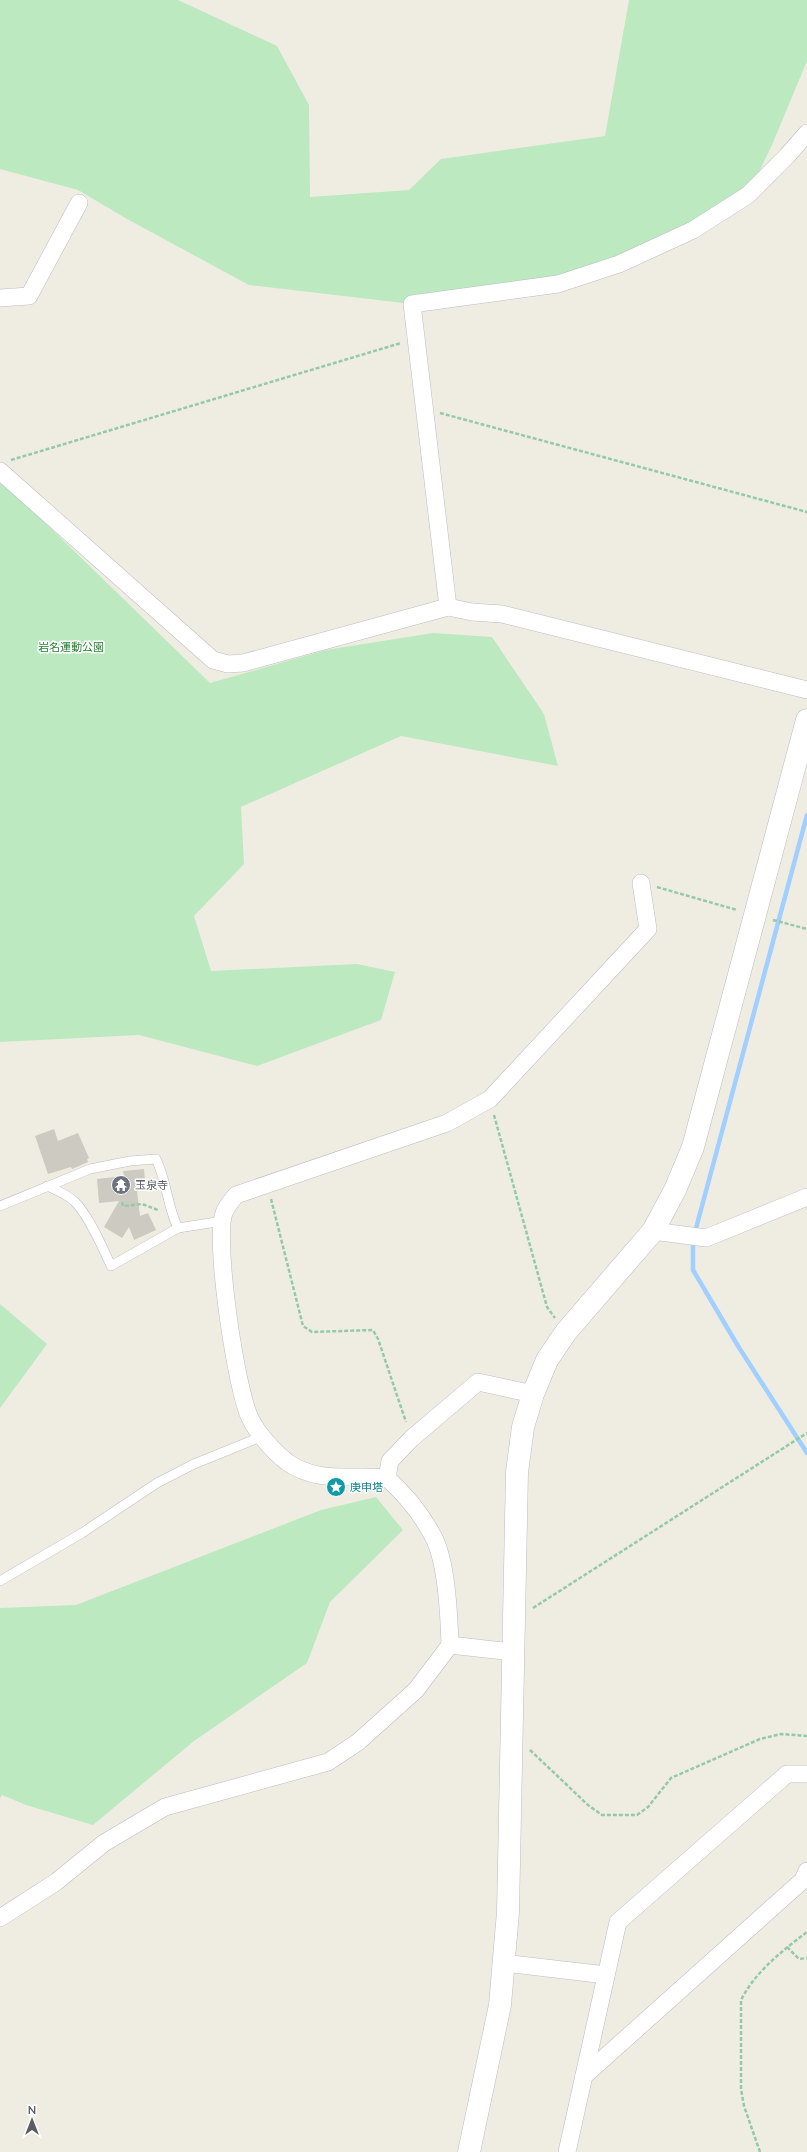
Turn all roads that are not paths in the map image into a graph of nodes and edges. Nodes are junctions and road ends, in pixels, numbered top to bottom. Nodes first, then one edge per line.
1 (807, 133) edge
2 (79, 203) dead end
3 (0, 298) edge
4 (4, 466) edge
5 (448, 606) junction
6 (807, 690) edge
7 (807, 720) edge
8 (641, 883) road end
9 (47, 1186) junction
10 (807, 1197) edge
11 (0, 1206) edge
12 (223, 1221) junction
13 (178, 1228) junction
14 (652, 1231) junction
15 (533, 1394) junction
16 (263, 1436) junction
17 (386, 1478) junction
18 (0, 1581) edge
19 (450, 1646) junction
20 (512, 1652) junction
21 (807, 1774) edge
22 (807, 1871) edge
23 (0, 1918) edge
24 (504, 1963) junction
25 (606, 1975) junction
26 (584, 2076) junction
27 (469, 2152) edge
28 (567, 2152) edge

1 - 5 street
2 - 3 street
4 - 5 street
5 - 6 street
7 - 14 street
8 - 12 street
9 - 11 lane
9 - 13 lane
9 - 13 lane
10 - 14 street
12 - 13 lane
12 - 16 street
14 - 15 street
15 - 17 street
15 - 20 street
16 - 17 street
16 - 18 lane
17 - 19 street
19 - 20 street
19 - 23 street
20 - 24 street
21 - 25 street
22 - 26 street
24 - 25 street
24 - 27 street
25 - 26 street
26 - 28 street

